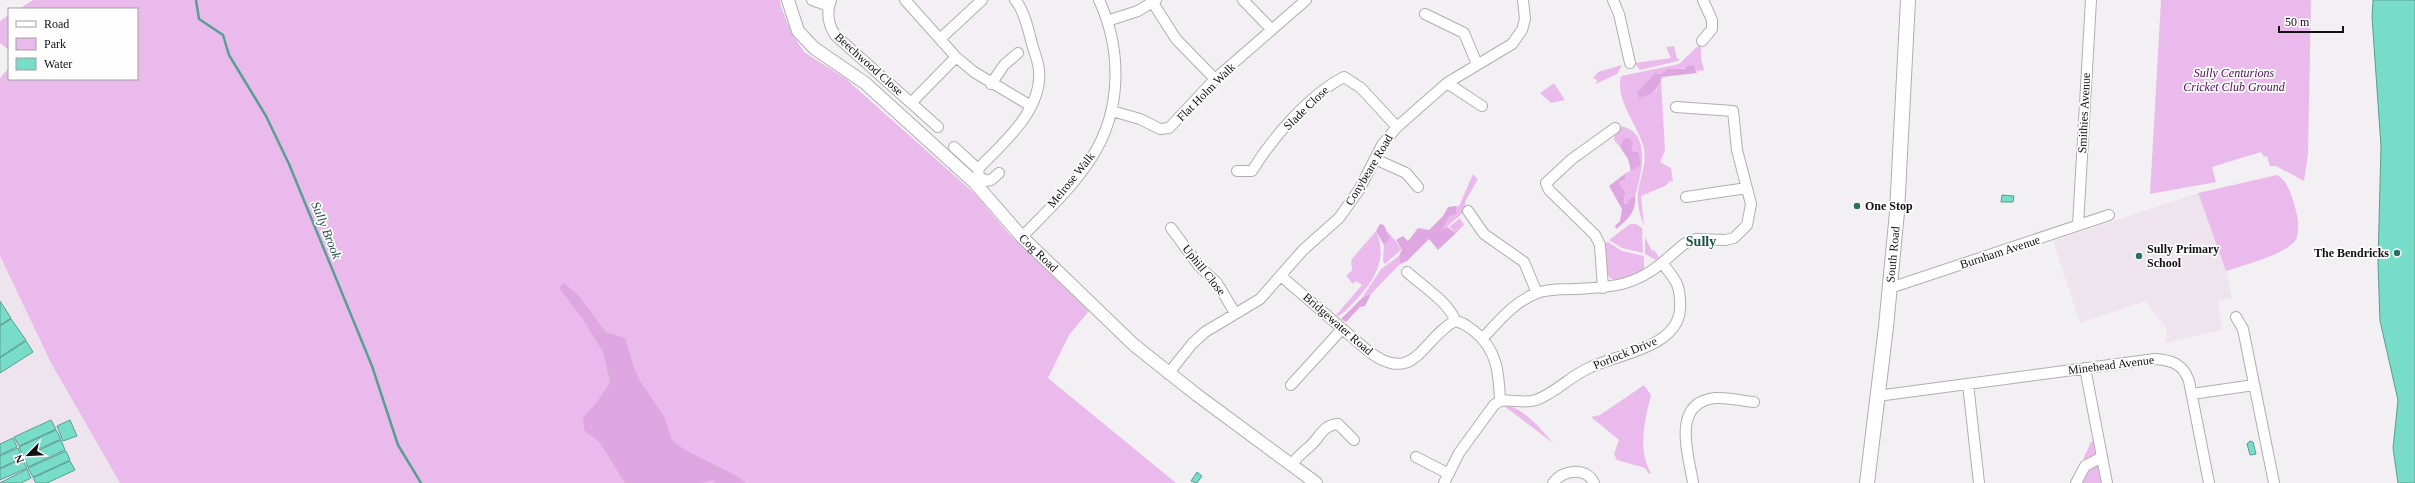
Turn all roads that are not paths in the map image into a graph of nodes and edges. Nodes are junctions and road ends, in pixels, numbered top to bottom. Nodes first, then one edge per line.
1 (788, 0) edge
2 (812, 0) edge
3 (905, 0) edge
4 (982, 0) edge
5 (1099, 0) edge
6 (1243, 0) edge
7 (1306, 0) edge
8 (1523, 0) edge
9 (1613, 0) edge
10 (1703, 0) edge
11 (1908, 0) edge
12 (2091, 0) edge
13 (1018, 1) edge
14 (1154, 1) edge
15 (830, 3) edge
16 (1425, 14) dead end
17 (1107, 21) junction
18 (1272, 30) junction
19 (940, 39) junction
20 (1702, 41) dead end
21 (1018, 53) dead end
22 (956, 57) junction
23 (1630, 63) dead end
24 (1477, 64) junction
25 (1215, 79) junction
26 (1447, 83) junction
27 (991, 84) junction
28 (911, 103) junction
29 (1031, 106) junction
30 (1482, 106) dead end
31 (1676, 107) dead end
32 (1112, 111) junction
33 (1397, 127) junction
34 (938, 128) dead end
35 (1615, 128) dead end
36 (954, 147) dead end
37 (1375, 159) junction
38 (978, 169) junction
39 (1237, 171) dead end
40 (999, 173) dead end
41 (1418, 187) dead end
42 (1747, 188) junction
43 (1686, 197) dead end
44 (1468, 211) dead end
45 (2109, 215) dead end
46 (2078, 225) junction
47 (1171, 228) dead end
48 (1022, 237) junction
49 (1662, 263) junction
50 (1407, 272) dead end
51 (1281, 276) junction
52 (1603, 288) junction
53 (1890, 288) junction
54 (1537, 293) junction
55 (1235, 313) junction
56 (2236, 317) dead end
57 (1455, 320) junction
58 (1342, 329) junction
59 (1483, 338) junction
60 (2085, 368) junction
61 (1168, 374) junction
62 (1968, 384) junction
63 (1291, 385) dead end
64 (2254, 385) junction
65 (2192, 394) junction
66 (1877, 396) junction
67 (1500, 401) junction
68 (1754, 402) dead end
69 (1354, 440) dead end
70 (1416, 457) dead end
71 (2102, 457) junction
72 (1291, 465) junction
73 (1446, 479) edge
74 (1316, 483) edge
75 (1553, 483) edge
76 (1594, 483) edge
77 (1693, 483) edge
78 (1867, 483) edge
79 (1979, 483) edge
80 (2076, 483) edge
81 (2107, 483) edge
82 (2209, 483) edge
83 (2274, 483) edge

1 - 48 street, Cog Road
2 - 15 street
3 - 19 street
4 - 19 street
5 - 17 street, Melrose Walk
6 - 18 street
7 - 18 street, Flat Holm Walk
8 - 24 street, Conybeare Road
9 - 23 street
10 - 20 street
11 - 53 main road, South Road
12 - 46 street, Smithies Avenue
13 - 29 street
14 - 17 street
14 - 25 street
15 - 28 street, Beechwood Close
16 - 24 street
17 - 32 street, Melrose Walk
18 - 25 street, Flat Holm Walk
19 - 22 street
21 - 27 street
22 - 27 street
22 - 28 street
24 - 26 street, Conybeare Road
25 - 32 street, Flat Holm Walk
26 - 30 street
26 - 33 street, Conybeare Road
27 - 29 street
28 - 34 street, Beechwood Close
29 - 38 street
31 - 42 street
32 - 48 street, Melrose Walk
33 - 37 street, Conybeare Road
33 - 39 street, Slade Close
35 - 52 street
36 - 38 street
37 - 41 street
37 - 51 street, Conybeare Road
38 - 40 street
42 - 43 street
42 - 49 street
44 - 54 street
45 - 46 street, Burnham Avenue
46 - 53 street, Burnham Avenue
47 - 55 street, Uphill Close
48 - 61 street, Cog Road
49 - 52 street
49 - 67 street, Porlock Drive
50 - 57 street
51 - 55 street, Conybeare Road
51 - 58 street, Bridgewater Road
52 - 54 street
53 - 66 main road, South Road
54 - 59 street
55 - 61 street, Conybeare Road
56 - 64 street
57 - 58 street, Bridgewater Road
57 - 59 street
58 - 63 street
59 - 67 street
60 - 62 street, Minehead Avenue
60 - 65 street, Minehead Avenue
60 - 71 street
61 - 72 street, Cog Road
62 - 66 street, Minehead Avenue
62 - 79 street
64 - 65 street
64 - 83 street
65 - 82 street, Minehead Avenue
66 - 78 main road, South Road
67 - 73 street
68 - 77 street
69 - 72 street
70 - 73 street
71 - 80 street
71 - 81 street
72 - 74 street, Cog Road
75 - 76 street

